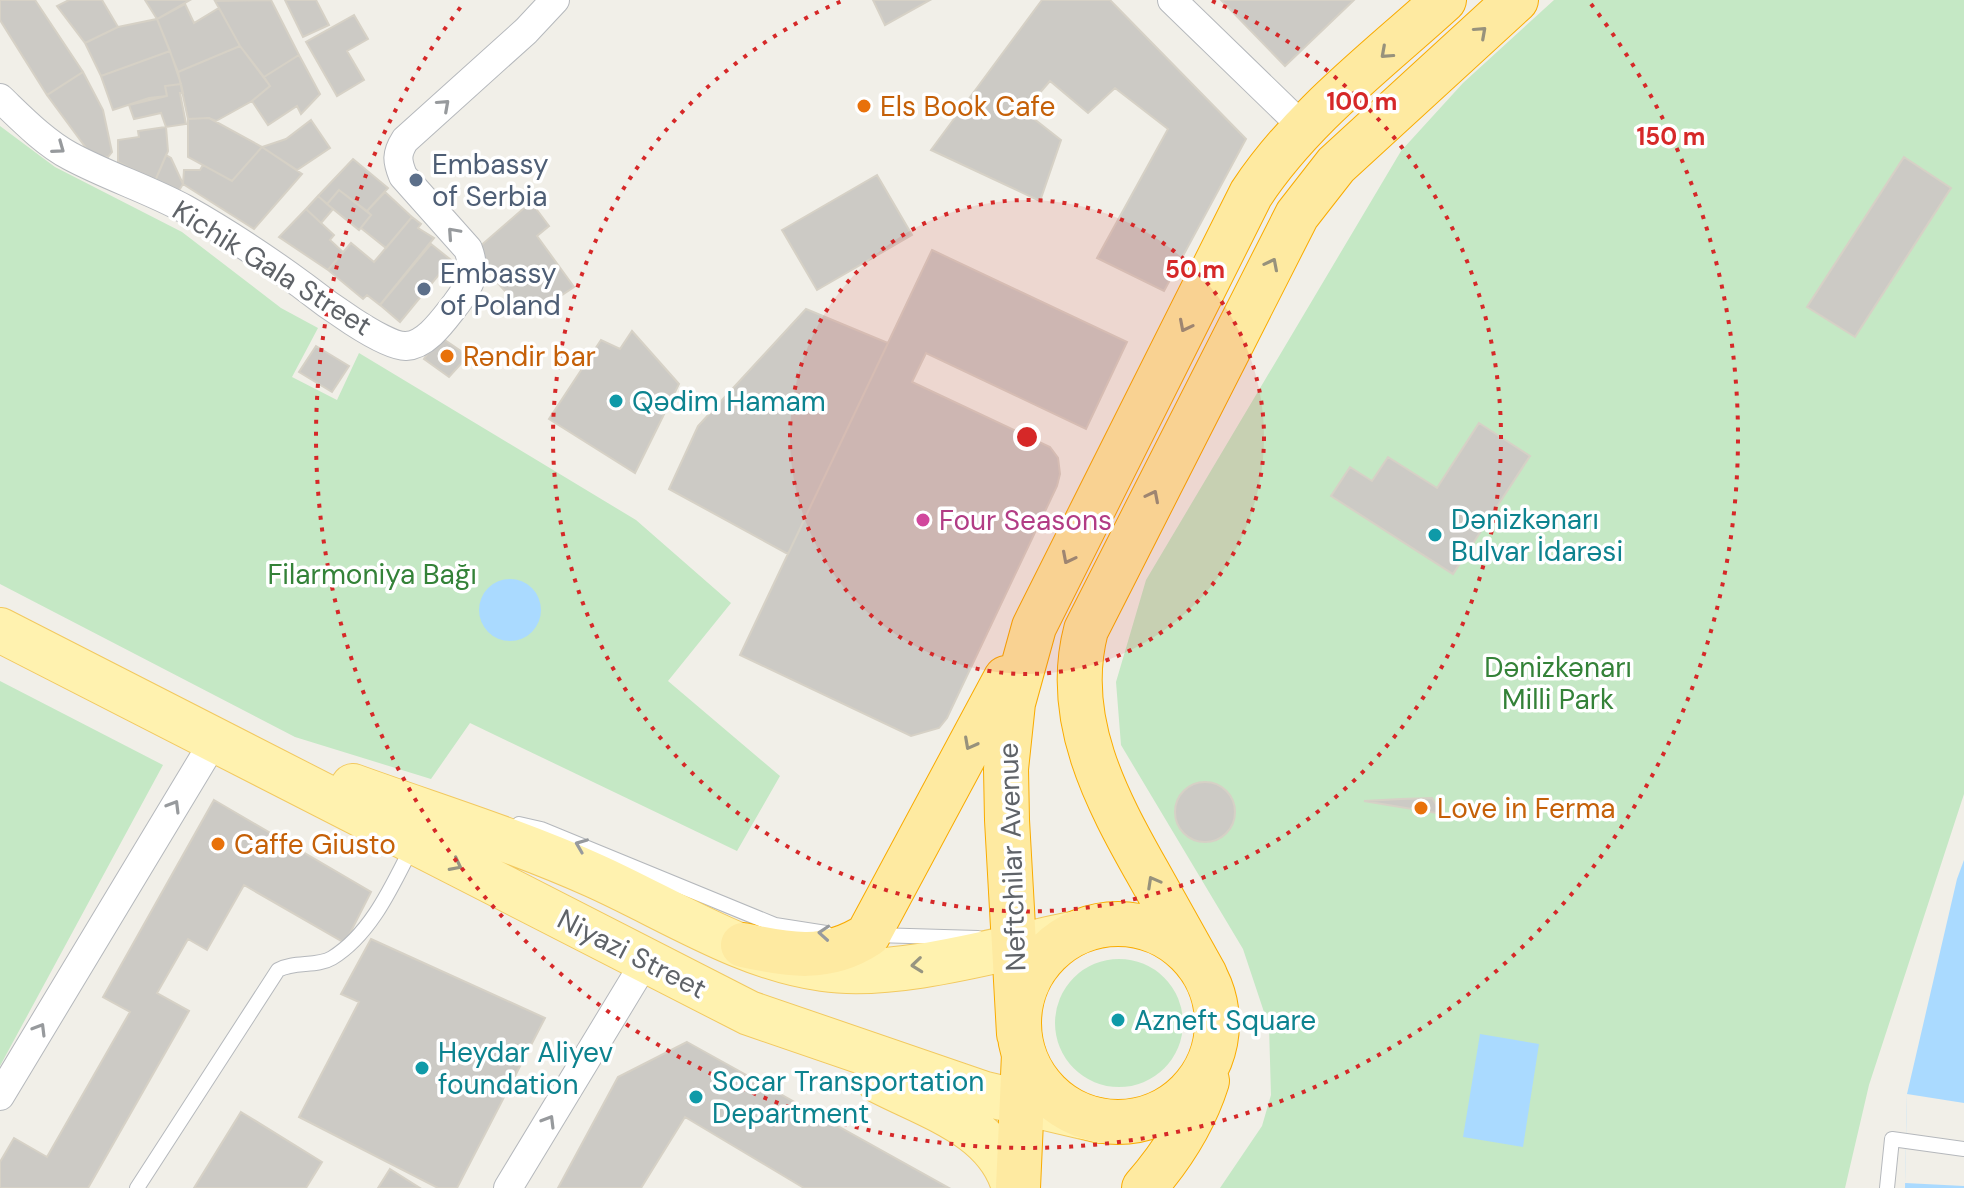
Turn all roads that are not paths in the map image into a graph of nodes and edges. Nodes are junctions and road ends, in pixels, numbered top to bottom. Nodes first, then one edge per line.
1 (555, 0) edge
2 (1172, 0) edge
3 (1444, 0) edge
4 (1516, 0) edge
5 (0, 98) edge
6 (1304, 128) junction
7 (1034, 627) junction
8 (0, 630) edge
9 (201, 734) junction
10 (344, 783) junction
11 (481, 815) dead end
12 (511, 822) dead end
13 (414, 843) junction
14 (1076, 933) junction
15 (868, 935) junction
16 (743, 945) junction
17 (1013, 946) junction
18 (645, 962) junction
19 (1205, 975) junction
20 (749, 1013) junction
21 (1216, 1040) junction
22 (1021, 1044) junction
23 (0, 1096) edge
24 (1020, 1102) junction
25 (1101, 1121) junction
26 (1964, 1149) edge
27 (137, 1188) edge
28 (508, 1188) edge
29 (1016, 1188) edge
30 (1144, 1188) edge
31 (1887, 1188) edge

5 -> 1 street, Kichik Gala Street
2 - 6 street
3 -> 6 highway, Neftchilar Avenue
19 -> 4 highway
6 -> 7 highway, Neftchilar Avenue
7 -> 15 highway
7 - 17 highway, Neftchilar Avenue
8 - 9 main road, Niyazi Street
9 - 10 main road, Niyazi Street
9 - 13 main road, Niyazi Street
23 -> 9 street
10 - 11 lane
10 - 16 main road, Niyazi Street
15 -> 12 lane
13 -> 18 main road, Niyazi Street
13 - 27 lane
14 - 17 main road, Niyazi Street
14 - 19 highway
14 - 22 highway
15 - 16 highway
15 - 17 lane
17 -> 16 main road, Niyazi Street
17 - 22 highway, Neftchilar Avenue
18 - 20 main road, Niyazi Street
28 -> 18 street
19 - 21 highway
20 - 24 main road, Niyazi Street
20 - 29 main road
21 - 25 highway
21 - 30 highway
22 - 24 highway
22 - 25 highway
24 - 25 main road, Niyazi Street
24 - 29 highway
26 - 31 lane

